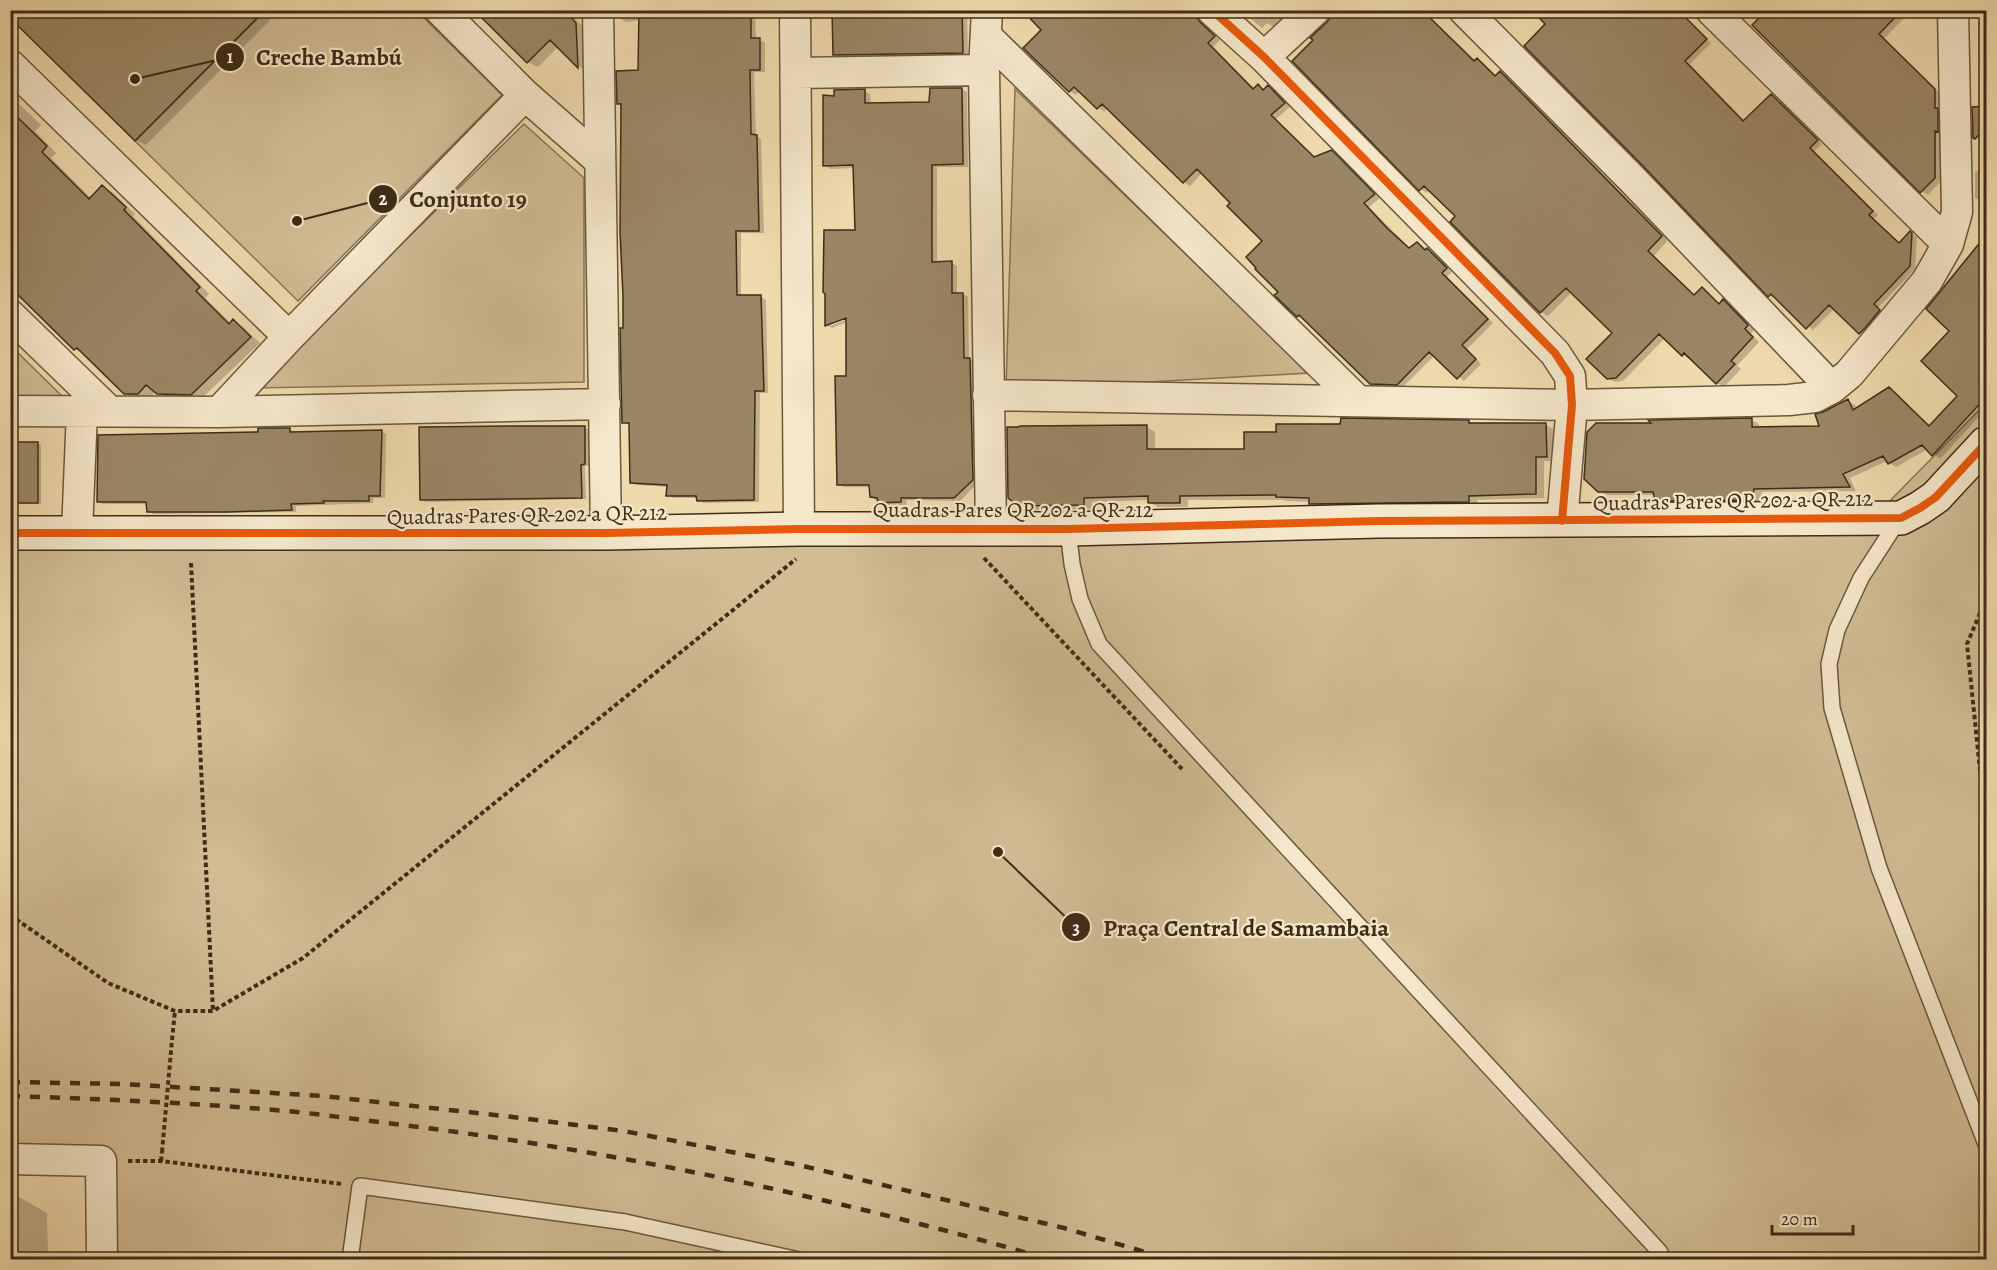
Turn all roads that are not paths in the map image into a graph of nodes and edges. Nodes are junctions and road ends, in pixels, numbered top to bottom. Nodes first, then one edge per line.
1 (440, 10) edge
2 (598, 10) edge
3 (795, 10) edge
4 (1212, 10) edge
5 (1315, 10) edge
6 (1711, 10) edge
7 (1465, 11) edge
8 (1953, 11) edge
9 (987, 24) edge
10 (1264, 57) junction
11 (10, 65) edge
12 (984, 70) junction
13 (796, 73) junction
14 (525, 95) junction
15 (599, 160) junction
16 (1948, 244) junction
17 (10, 315) edge
18 (289, 337) junction
19 (1832, 388) junction
20 (988, 395) junction
21 (1358, 401) junction
22 (605, 404) junction
23 (1572, 405) junction
24 (95, 410) junction
25 (10, 411) edge
26 (219, 412) junction
27 (1986, 443) edge
28 (1900, 518) junction
29 (1562, 520) junction
30 (1068, 529) junction
31 (77, 532) junction
32 (10, 533) edge
33 (606, 533) junction
34 (984, 541) junction
35 (799, 543) junction
36 (1986, 1144) edge
37 (10, 1159) edge
38 (102, 1260) edge
39 (350, 1260) edge
40 (799, 1260) edge
41 (1664, 1260) edge

1 - 14 street
2 - 15 street
3 - 13 street
4 - 10 street
5 - 10 street
6 - 16 street
7 - 19 street
8 - 16 street
9 - 12 street
9 - 21 street
10 - 23 street
11 - 18 street
12 - 13 street
12 - 20 street
13 - 35 street
14 - 15 street
14 - 18 street
15 - 22 street
16 - 19 street
17 - 24 street
18 - 26 street
19 - 23 street
20 - 21 street
20 - 34 street
21 - 23 street
22 - 26 street
22 - 33 street
23 - 29 street
24 - 25 street
24 - 26 street
24 - 31 street
27 - 28 street, Quadras Pares QR 202 a QR 212
28 - 29 street, Quadras Pares QR 202 a QR 212
28 - 36 lane
29 - 30 street, Quadras Pares QR 202 a QR 212
30 - 34 street, Quadras Pares QR 202 a QR 212
30 - 41 lane
31 - 32 street, Quadras Pares QR 202 a QR 212
31 - 33 street, Quadras Pares QR 202 a QR 212
33 - 35 street, Quadras Pares QR 202 a QR 212
34 - 35 street, Quadras Pares QR 202 a QR 212
37 - 38 street
39 - 40 lane

